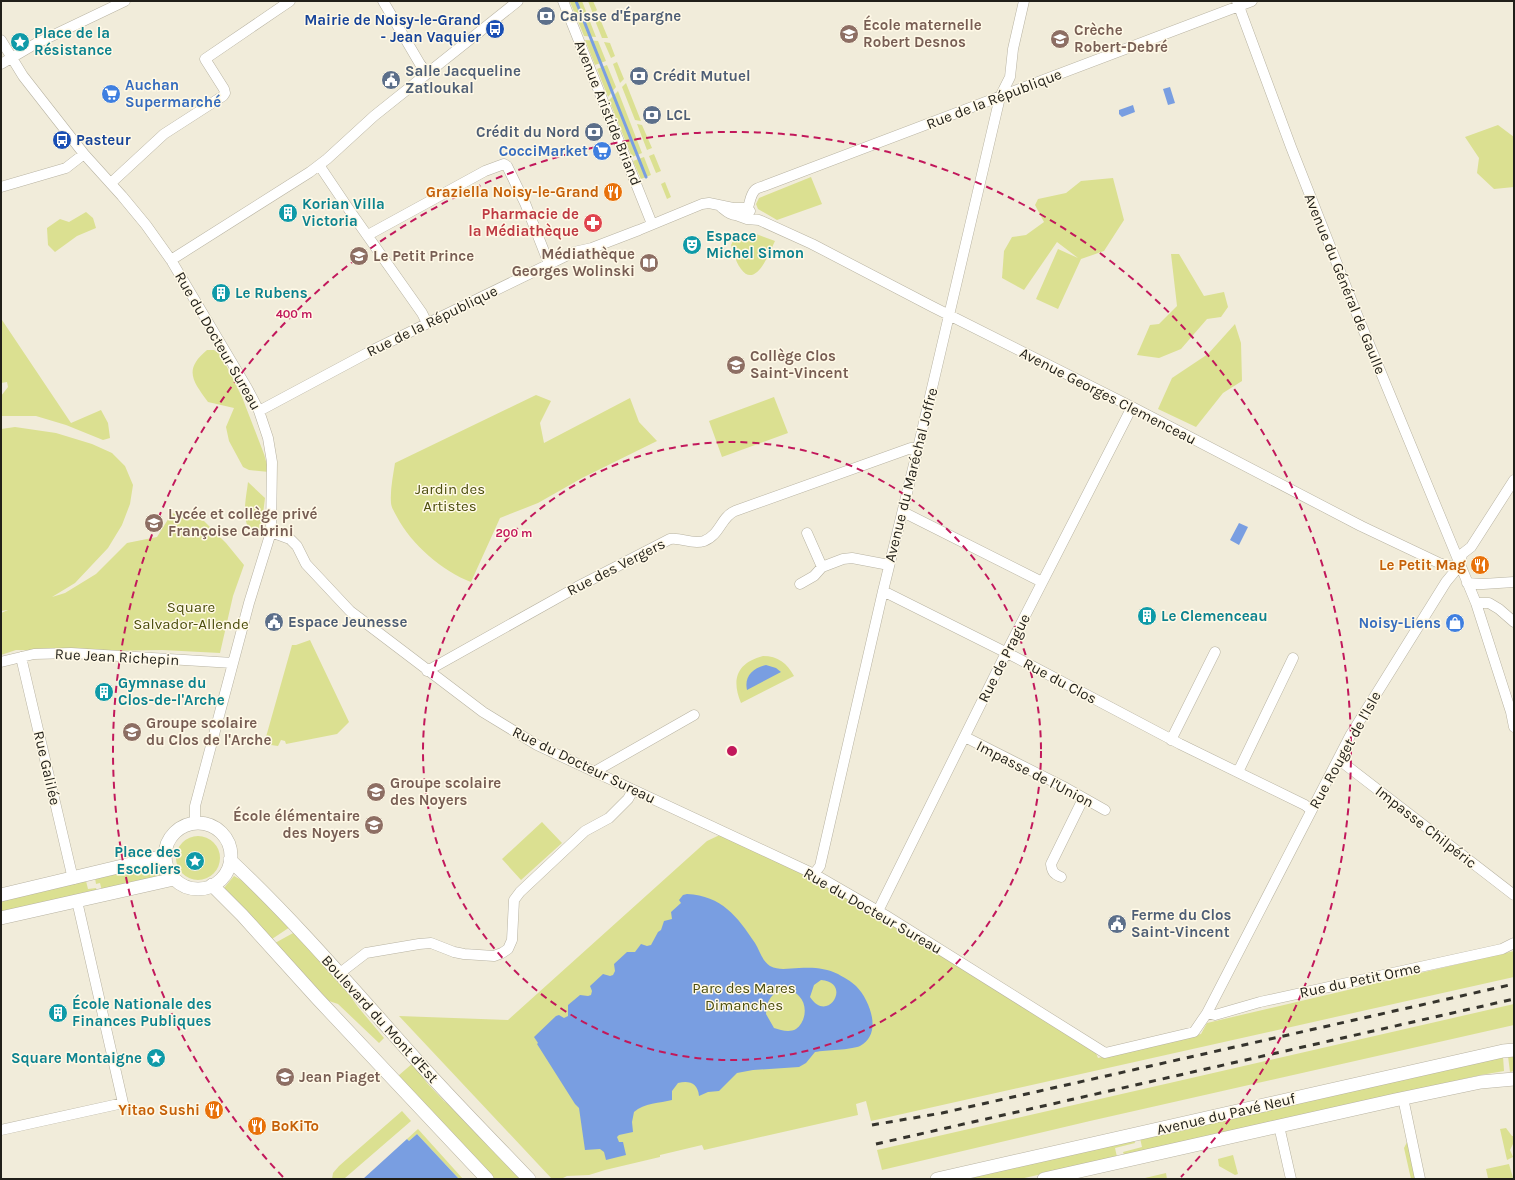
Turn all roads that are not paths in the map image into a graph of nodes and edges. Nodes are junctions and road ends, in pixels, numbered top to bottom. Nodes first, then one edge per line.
1 (125, 1) edge
2 (290, 1) edge
3 (382, 1) edge
4 (518, 1) edge
5 (563, 1) edge
6 (1024, 1) edge
7 (1252, 1) edge
8 (1238, 3) edge
9 (1, 40) edge
10 (12, 58) junction
11 (1, 64) edge
12 (427, 73) junction
13 (1010, 77) junction
14 (1025, 86) junction
15 (1000, 97) junction
16 (84, 154) junction
17 (319, 165) junction
18 (111, 183) junction
19 (1, 187) edge
20 (721, 207) junction
21 (748, 209) junction
22 (736, 216) junction
23 (758, 219) junction
24 (652, 224) junction
25 (368, 235) junction
26 (171, 260) junction
27 (549, 264) junction
28 (949, 315) junction
29 (427, 323) junction
30 (1132, 407) junction
31 (259, 411) junction
32 (918, 448) junction
33 (1514, 480) edge
34 (903, 512) junction
35 (271, 532) junction
36 (807, 533) dead end
37 (1460, 565) junction
38 (889, 566) junction
39 (822, 567) junction
40 (1042, 582) junction
41 (1514, 582) edge
42 (1467, 583) junction
43 (800, 584) dead end
44 (883, 591) junction
45 (1476, 603) junction
46 (1514, 622) edge
47 (1215, 652) dead end
48 (1006, 653) junction
49 (21, 657) junction
50 (1293, 658) dead end
51 (1, 662) edge
52 (234, 664) junction
53 (427, 671) junction
54 (694, 715) dead end
55 (1514, 727) edge
56 (965, 737) junction
57 (1171, 740) junction
58 (1338, 759) junction
59 (594, 772) junction
60 (1238, 772) junction
61 (633, 790) junction
62 (1083, 799) junction
63 (1105, 810) dead end
64 (1311, 810) junction
65 (195, 823) junction
66 (164, 856) junction
67 (230, 860) junction
68 (814, 874) junction
69 (1061, 877) dead end
70 (72, 879) junction
71 (174, 880) junction
72 (212, 885) junction
73 (1, 895) edge
74 (1514, 895) edge
75 (77, 901) junction
76 (878, 911) junction
77 (1, 918) edge
78 (1514, 943) edge
79 (340, 973) junction
80 (1207, 1013) junction
81 (1194, 1032) joint
82 (1514, 1050) edge
83 (1514, 1079) edge
84 (1403, 1098) junction
85 (1279, 1126) junction
86 (1, 1130) edge
87 (488, 1179) edge
88 (529, 1179) edge
89 (937, 1179) edge
90 (1044, 1179) edge
91 (1291, 1179) edge
92 (1420, 1179) edge

1 - 10 street
2 - 18 street
3 - 12 street
4 - 12 street
5 - 24 street, Avenue Aristide Briand
6 - 13 street, Avenue du Maréchal Joffre
7 - 8 street, Rue de la République
8 - 14 street, Rue de la République
8 - 37 street, Avenue du Général de Gaulle
9 - 10 street, Rue du Docteur Sureau
10 - 11 street
10 - 16 street, Rue du Docteur Sureau
12 - 17 street
13 - 14 street
13 - 15 street, Avenue du Maréchal Joffre
14 - 15 street, Rue de la République
15 - 21 street, Rue de la République
15 - 28 street, Avenue du Maréchal Joffre
16 - 18 street, Rue du Docteur Sureau
16 - 19 street
17 - 25 street
17 - 26 street
18 - 26 street, Rue du Docteur Sureau
20 - 21 street, Rue de la République
20 - 22 street, Rue de la République
20 - 24 street, Rue de la République
21 - 22 street
21 - 23 street, Avenue Georges Clemenceau
22 - 23 street, Avenue Georges Clemenceau
23 - 28 street, Avenue Georges Clemenceau
24 - 27 street, Rue de la République
25 - 27 street
25 - 29 street
26 - 31 street, Rue du Docteur Sureau
27 - 29 street, Rue de la République
28 - 30 street, Avenue Georges Clemenceau
28 - 32 street, Avenue du Maréchal Joffre
29 - 31 street, Rue de la République
30 - 37 street, Avenue Georges Clemenceau
30 - 40 street, Rue de Prague
31 - 35 street, Rue du Docteur Sureau
32 - 34 street, Avenue du Maréchal Joffre
32 - 53 street, Rue des Vergers
33 - 37 street, Rue Rouget de l'Isle
34 - 38 street, Avenue du Maréchal Joffre
34 - 40 street
35 - 52 street
35 - 53 street, Rue du Docteur Sureau
36 - 39 street
37 - 42 street, Avenue du Général de Gaulle
37 - 58 street, Rue Rouget de l'Isle
38 - 39 street
38 - 44 street, Avenue du Maréchal Joffre
39 - 43 street
40 - 48 street, Rue de Prague
41 - 42 street
42 - 45 street, Avenue du Général de Gaulle
44 - 48 street, Rue du Clos
44 - 68 street, Avenue du Maréchal Joffre
45 - 46 street
45 - 55 street, Avenue du Général de Gaulle
47 - 57 street
48 - 56 street, Rue de Prague
48 - 57 street, Rue du Clos
49 - 51 street, Rue Jean Richepin
49 - 52 street, Rue Jean Richepin
49 - 70 street, Rue Galilée
50 - 60 street
52 - 65 street
53 - 59 street, Rue du Docteur Sureau
54 - 59 street
56 - 62 street, Impasse de l'Union
56 - 76 street, Rue de Prague
57 - 60 street, Rue du Clos
58 - 64 street, Rue Rouget de l'Isle
58 - 74 street, Impasse Chilpéric
59 - 61 street, Rue du Docteur Sureau
60 - 64 street, Rue du Clos
61 - 68 street, Rue du Docteur Sureau
61 - 79 street
62 - 63 street, Impasse de l'Union
62 - 69 street
64 - 80 street, Rue Rouget de l'Isle
65 - 66 main road
65 - 67 main road
66 - 70 main road
66 - 71 main road
67 - 72 main road
67 - 79 main road, Boulevard du Mont d'Est
68 - 76 street, Rue du Docteur Sureau
70 - 73 main road
71 - 72 main road
71 - 75 main road
72 - 87 main road, Boulevard du Mont d'Est
75 - 77 main road
75 - 86 street
76 - 81 street, Rue du Docteur Sureau
78 - 80 street, Rue du Petit Orme
79 - 88 main road, Boulevard du Mont d'Est
80 - 81 street, Rue Rouget de l'Isle
82 - 89 main road, Avenue du Pavé Neuf
83 - 84 main road, Avenue du Pavé Neuf
84 - 85 main road, Avenue du Pavé Neuf
84 - 92 street
85 - 90 main road, Avenue du Pavé Neuf
85 - 91 street

